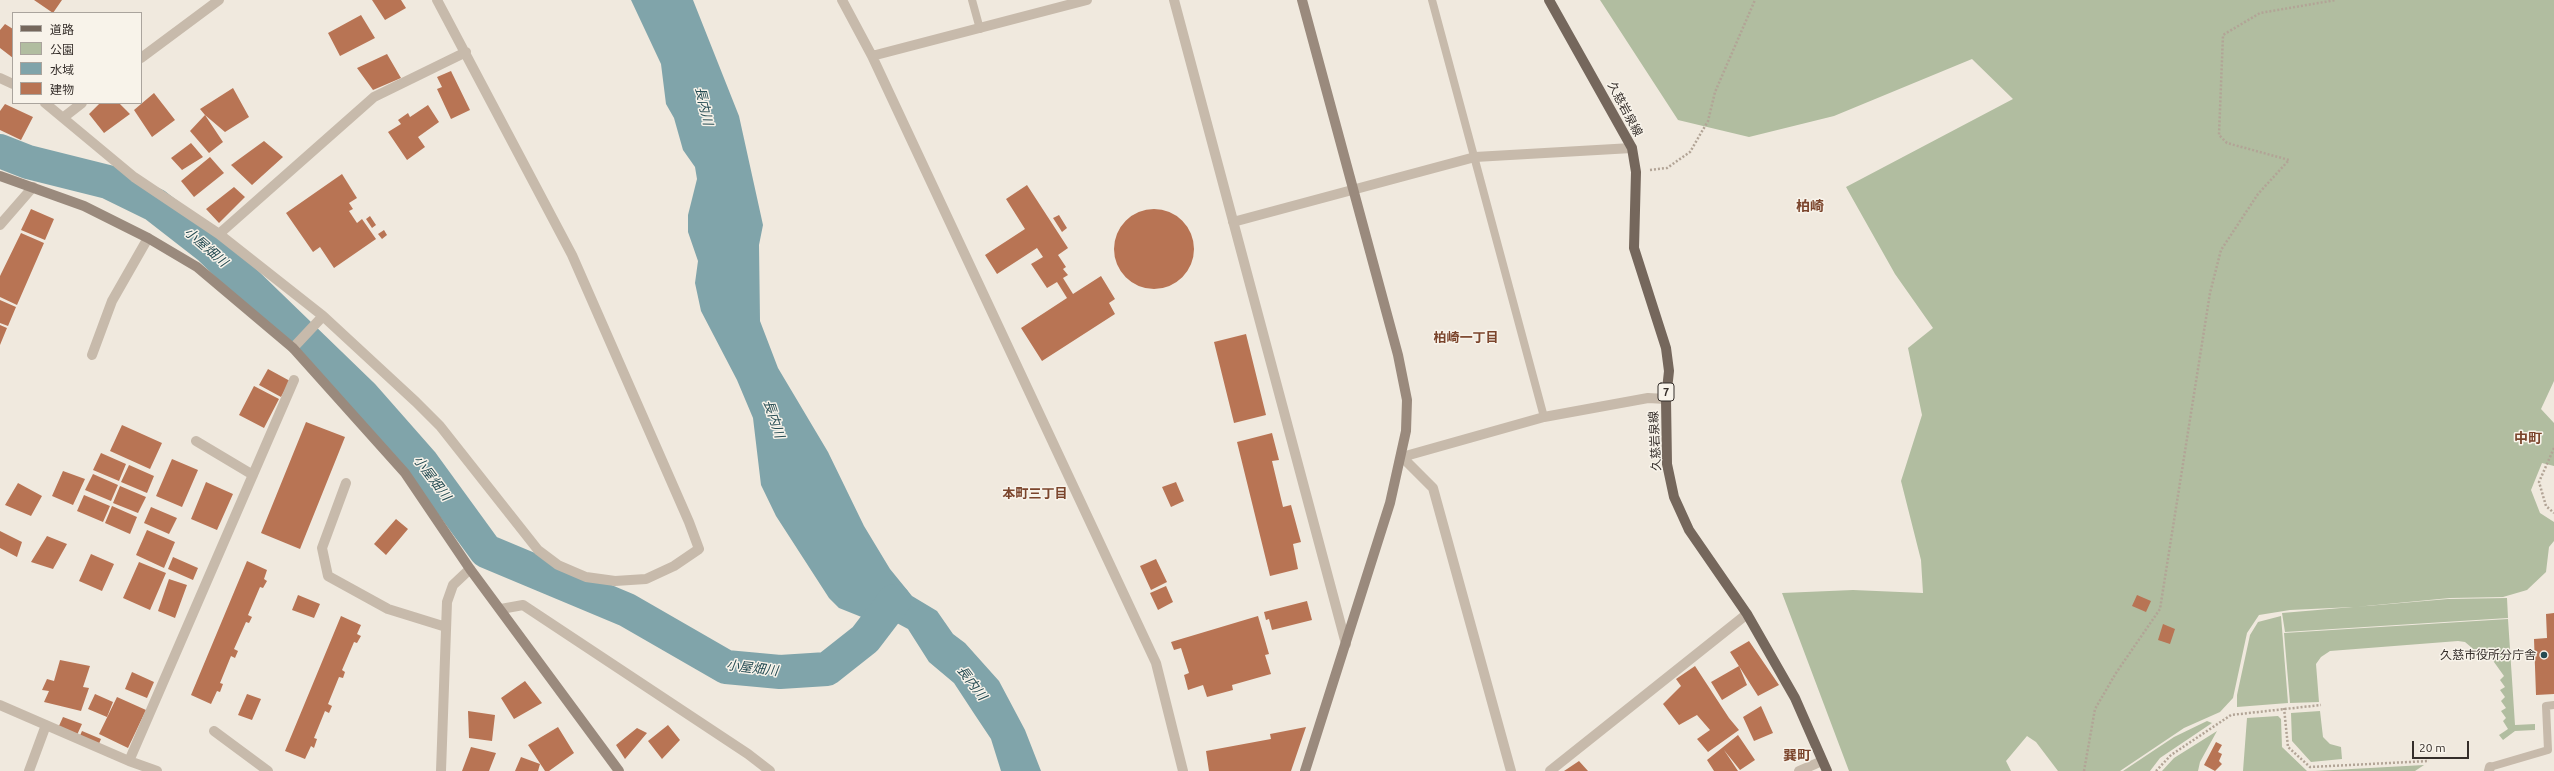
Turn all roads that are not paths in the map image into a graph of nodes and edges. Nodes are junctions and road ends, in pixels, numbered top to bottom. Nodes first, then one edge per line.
1 (219, 0) edge
2 (437, 0) edge
3 (842, 0) edge
4 (972, 0) edge
5 (1086, 0) edge
6 (1174, 0) edge
7 (1302, 0) edge
8 (1432, 0) edge
9 (1549, 0) edge
10 (980, 29) junction
11 (466, 52) junction
12 (872, 56) junction
13 (142, 57) edge
14 (0, 78) edge
15 (12, 84) edge
16 (46, 104) edge
17 (81, 104) edge
18 (64, 117) junction
19 (1632, 148) junction
20 (1475, 157) junction
21 (0, 176) edge
22 (33, 188) junction
23 (1353, 190) junction
24 (1233, 222) junction
25 (0, 225) edge
26 (219, 234) junction
27 (148, 238) junction
28 (320, 319) junction
29 (296, 345) junction
30 (92, 356) dead end
31 (294, 380) dead end
32 (1666, 399) junction
33 (1544, 416) junction
34 (196, 441) dead end
35 (1402, 456) junction
36 (253, 474) junction
37 (346, 483) dead end
38 (470, 569) junction
39 (501, 609) junction
40 (1747, 614) junction
41 (446, 627) junction
42 (1346, 644) junction
43 (0, 705) edge
44 (2554, 705) edge
45 (46, 725) junction
46 (214, 731) dead end
47 (129, 761) junction
48 (1822, 761) junction
49 (2490, 769) edge
50 (29, 771) edge
51 (157, 771) edge
52 (268, 771) edge
53 (441, 771) edge
54 (619, 771) edge
55 (770, 771) edge
56 (1183, 771) edge
57 (1305, 771) edge
58 (1511, 771) edge
59 (1550, 771) edge
60 (1799, 771) edge
61 (1827, 771) edge

1 - 13 street
2 - 11 street
3 - 12 street
4 - 10 lane
5 - 10 street
6 - 24 street
7 - 23 street
8 - 20 lane
9 - 19 main road, 久慈岩泉線 / 7
10 - 12 street
11 - 26 street
11 - 28 street
12 - 56 street
14 - 15 street
16 - 18 street
17 - 18 street
18 - 26 street
19 - 20 street
19 - 32 main road, 久慈岩泉線 / 7
20 - 23 street
20 - 33 lane
21 - 22 street
22 - 25 street
22 - 27 street
23 - 24 street
23 - 35 street
24 - 42 street
26 - 28 street
27 - 29 street
27 - 30 street
28 - 29 street
29 - 38 street
31 - 36 street
32 - 33 street
32 - 40 main road, 久慈岩泉線 / 7
33 - 35 street
34 - 36 street
35 - 42 street
35 - 58 street
36 - 47 street
37 - 41 street
38 - 39 street
38 - 41 street
39 - 54 street
39 - 55 street
40 - 48 main road, 久慈岩泉線 / 7
40 - 59 street
41 - 53 street
42 - 57 street
43 - 45 street
44 - 49 lane
45 - 47 street
45 - 50 street
46 - 52 street
47 - 51 street
48 - 60 street
48 - 61 main road, 久慈岩泉線 / 7

